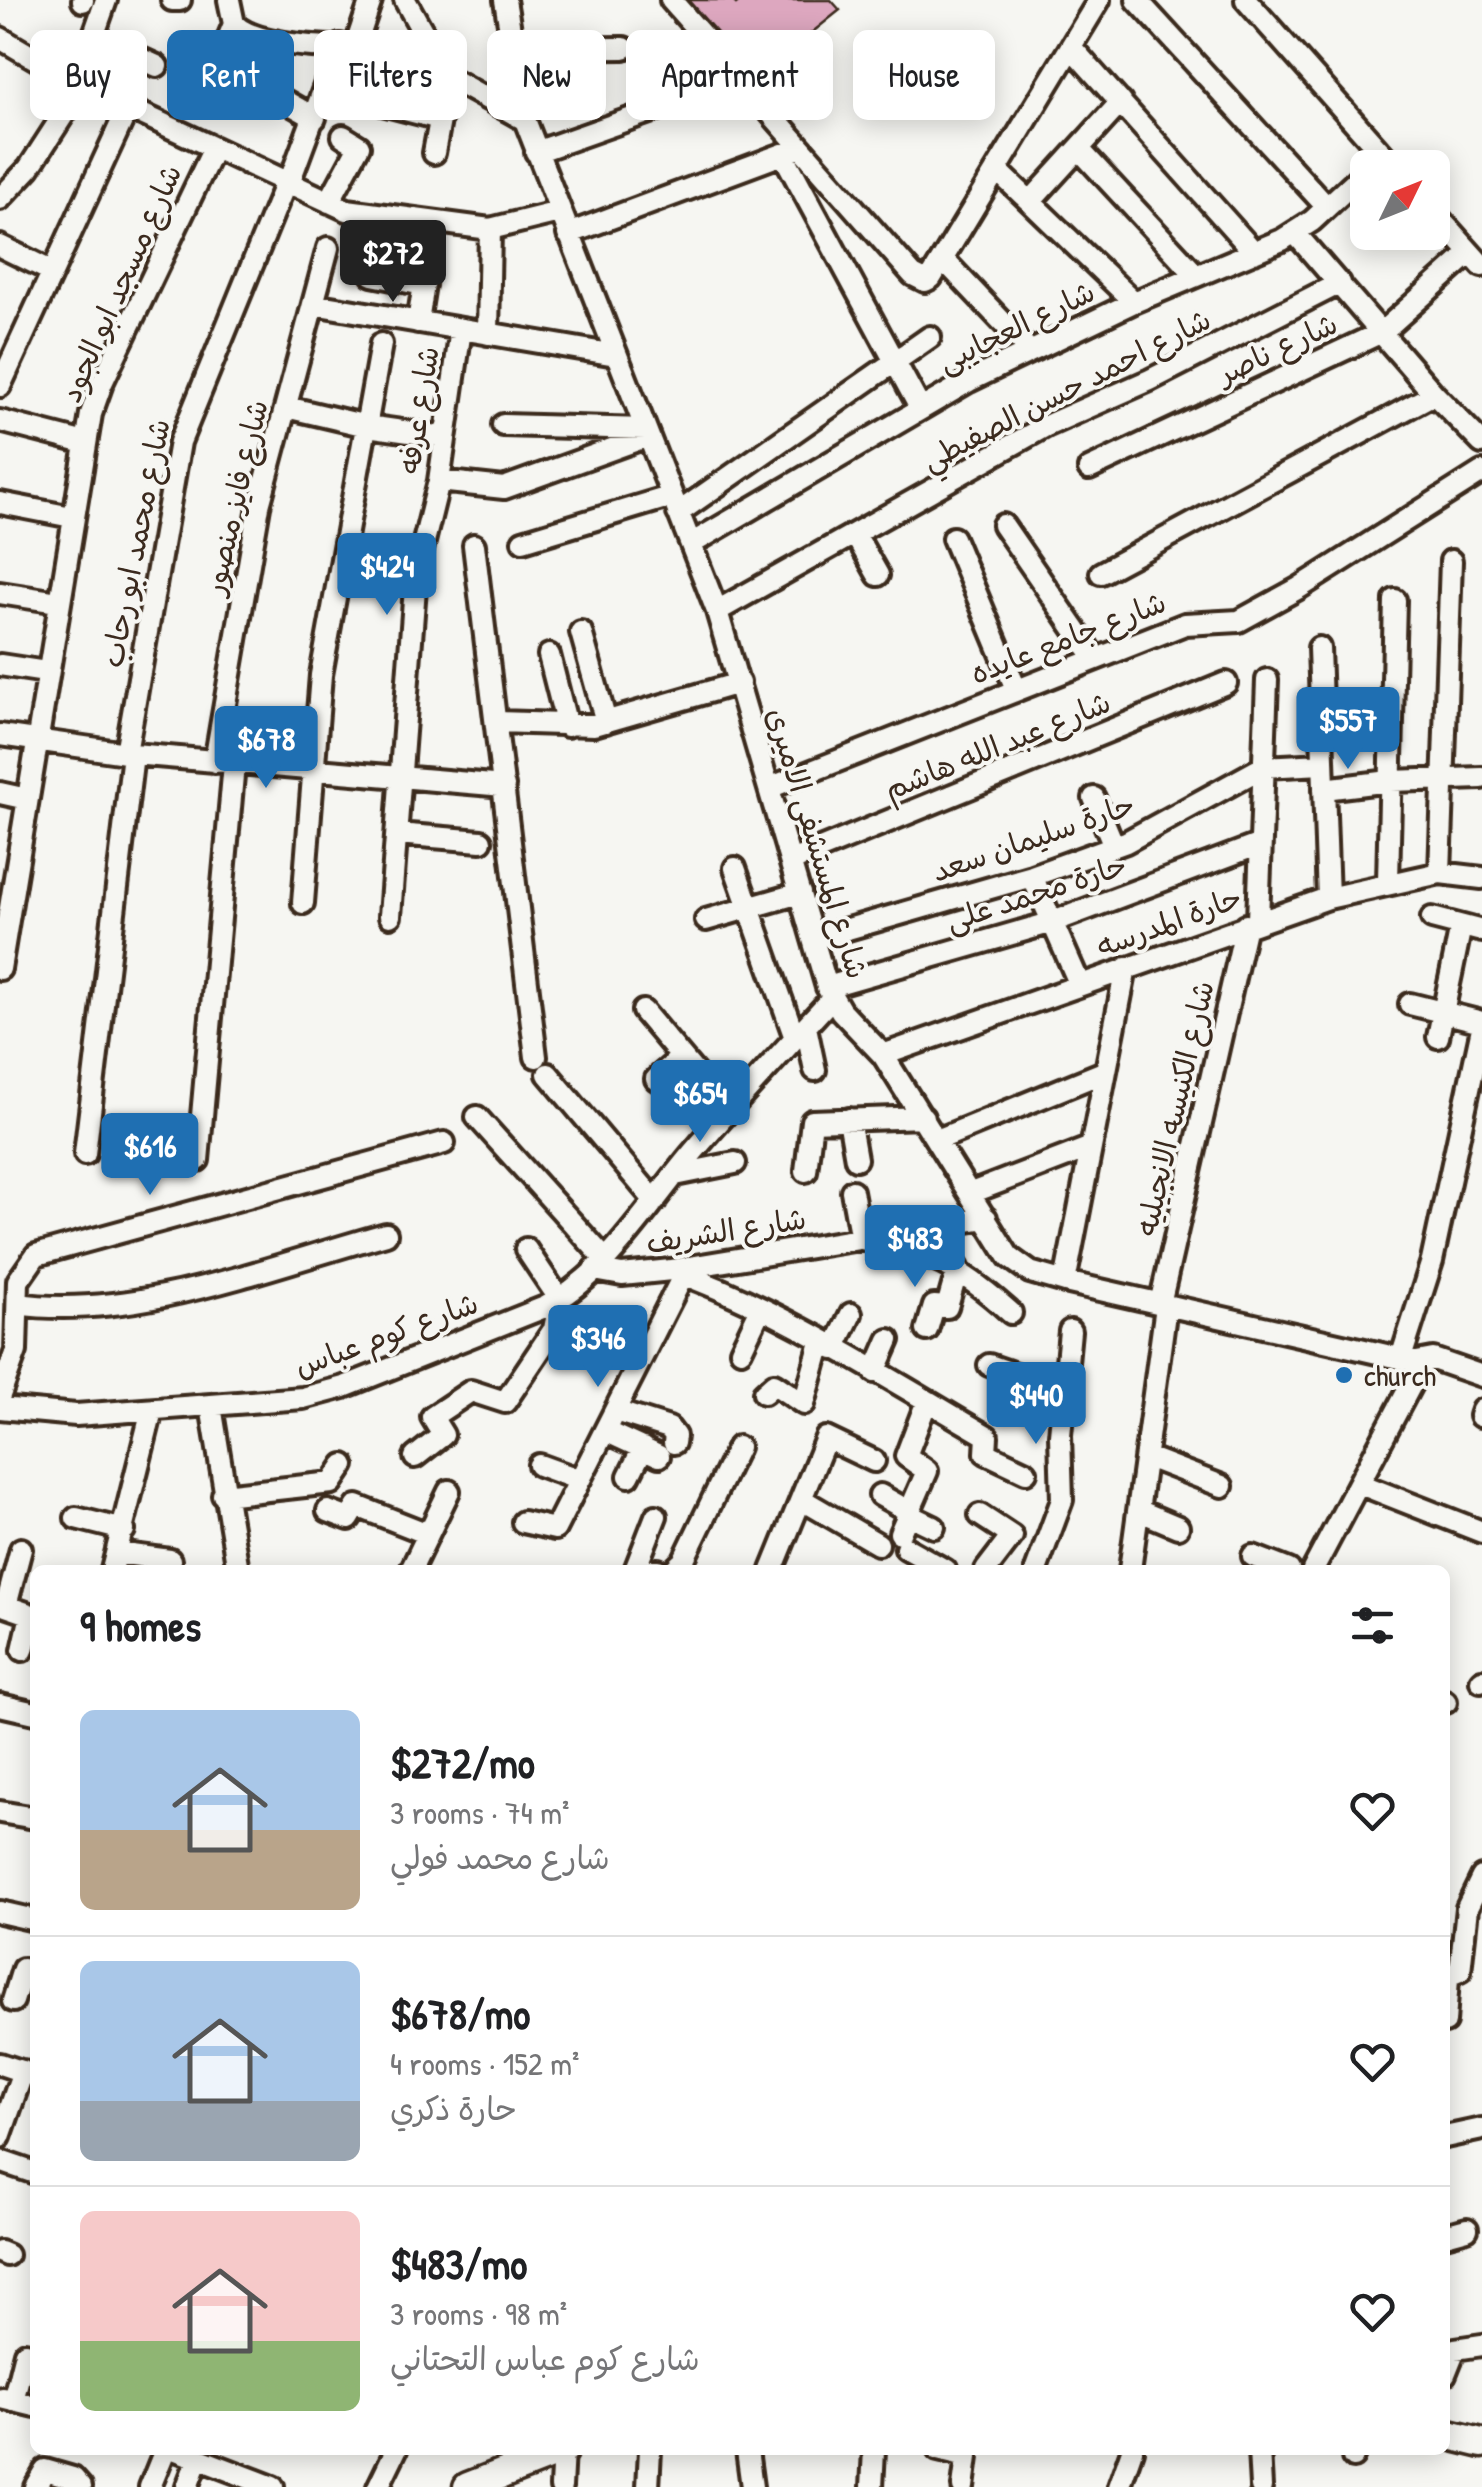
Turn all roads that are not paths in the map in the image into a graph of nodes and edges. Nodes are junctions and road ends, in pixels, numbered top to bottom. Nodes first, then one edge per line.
1 (106, 0) edge
2 (172, 0) edge
3 (180, 0) edge
4 (228, 0) edge
5 (371, 0) edge
6 (406, 0) edge
7 (505, 0) edge
8 (671, 0) edge
9 (1099, 0) edge
10 (1246, 0) edge
11 (1142, 2) edge
12 (234, 24) junction
13 (95, 30) edge
14 (232, 30) edge
15 (356, 30) edge
16 (420, 30) edge
17 (509, 30) edge
18 (697, 30) edge
19 (0, 38) edge
20 (314, 43) edge
21 (1072, 47) junction
22 (606, 48) edge
23 (624, 48) dead end
24 (30, 55) edge
25 (147, 62) edge
26 (156, 66) dead end
27 (1121, 102) junction
28 (147, 117) edge
29 (57, 120) edge
30 (122, 120) edge
31 (314, 120) edge
32 (440, 120) edge
33 (525, 120) edge
34 (627, 120) edge
35 (769, 120) edge
36 (343, 136) dead end
37 (214, 148) junction
38 (1078, 149) junction
39 (1367, 150) edge
40 (792, 151) junction
41 (536, 152) junction
42 (434, 154) dead end
43 (997, 170) junction
44 (287, 183) junction
45 (1350, 187) edge
46 (0, 199) edge
47 (330, 202) junction
48 (1030, 202) junction
49 (1326, 206) junction
50 (559, 212) junction
51 (490, 229) junction
52 (1450, 230) edge
53 (1295, 232) junction
54 (568, 234) junction
55 (0, 246) edge
56 (328, 248) dead end
57 (1254, 252) junction
58 (943, 259) junction
59 (1476, 259) edge
60 (51, 271) junction
61 (372, 275) dead end
62 (1196, 276) junction
63 (1340, 283) junction
64 (1134, 302) junction
65 (313, 304) junction
66 (418, 322) junction
67 (461, 329) junction
68 (1382, 332) junction
69 (488, 334) junction
70 (930, 337) dead end
71 (382, 344) dead end
72 (1029, 350) junction
73 (616, 355) junction
74 (6, 356) edge
75 (894, 362) junction
76 (0, 386) edge
77 (1434, 394) junction
78 (286, 407) junction
79 (920, 408) junction
80 (0, 422) edge
81 (503, 425) dead end
82 (367, 426) junction
83 (646, 432) junction
84 (445, 437) junction
85 (85, 442) junction
86 (1482, 443) edge
87 (1089, 469) dead end
88 (1482, 472) edge
89 (439, 481) junction
90 (0, 503) edge
91 (675, 504) junction
92 (72, 517) junction
93 (1003, 525) dead end
94 (856, 536) junction
95 (953, 538) dead end
96 (523, 541) dead end
97 (691, 544) junction
98 (474, 546) dead end
99 (1451, 561) dead end
100 (1100, 574) dead end
101 (878, 575) dead end
102 (0, 593) edge
103 (1395, 600) dead end
104 (58, 602) junction
105 (717, 610) junction
106 (581, 632) dead end
107 (1319, 648) dead end
108 (549, 655) dead end
109 (1094, 657) junction
110 (0, 664) edge
111 (46, 672) junction
112 (1267, 680) dead end
113 (738, 683) junction
114 (1226, 683) dead end
115 (1016, 688) junction
116 (497, 722) junction
117 (606, 722) junction
118 (567, 726) junction
119 (0, 736) edge
120 (35, 740) junction
121 (130, 754) junction
122 (224, 763) junction
123 (1323, 764) junction
124 (1263, 767) junction
125 (314, 770) junction
126 (402, 778) junction
127 (1482, 778) edge
128 (1444, 780) junction
129 (1390, 781) junction
130 (504, 786) junction
131 (769, 788) junction
132 (1324, 789) junction
133 (0, 793) edge
134 (27, 798) junction
135 (1094, 798) dead end
136 (397, 834) junction
137 (481, 841) dead end
138 (1260, 844) junction
139 (1114, 846) junction
140 (790, 861) junction
141 (9, 862) edge
142 (734, 868) dead end
143 (1440, 873) junction
144 (1032, 876) junction
145 (1482, 878) edge
146 (1388, 881) junction
147 (800, 893) junction
148 (1328, 898) junction
149 (304, 903) dead end
150 (748, 908) junction
151 (390, 916) dead end
152 (1432, 918) dead end
153 (706, 920) dead end
154 (1252, 922) junction
155 (1050, 923) junction
156 (1461, 926) junction
157 (1482, 931) edge
158 (3, 936) edge
159 (813, 938) junction
160 (1126, 968) junction
161 (0, 969) edge
162 (1080, 985) junction
163 (830, 992) junction
164 (1410, 1004) dead end
165 (642, 1011) dead end
166 (1443, 1012) junction
167 (1482, 1025) edge
168 (800, 1033) junction
169 (1438, 1037) dead end
170 (883, 1054) junction
171 (680, 1059) junction
172 (814, 1070) dead end
173 (1106, 1071) junction
174 (656, 1078) dead end
175 (728, 1112) junction
176 (477, 1117) dead end
177 (923, 1117) junction
178 (849, 1119) junction
179 (937, 1140) junction
180 (444, 1144) dead end
181 (1092, 1147) junction
182 (85, 1154) dead end
183 (856, 1159) dead end
184 (198, 1160) dead end
185 (735, 1163) dead end
186 (806, 1171) dead end
187 (675, 1175) junction
188 (852, 1191) dead end
189 (972, 1194) junction
190 (655, 1201) junction
191 (986, 1218) junction
192 (386, 1234) dead end
193 (861, 1239) junction
194 (526, 1249) dead end
195 (600, 1264) junction
196 (958, 1268) junction
197 (678, 1272) junction
198 (1065, 1282) junction
199 (560, 1300) junction
200 (18, 1304) junction
201 (1163, 1305) junction
202 (762, 1308) junction
203 (1012, 1313) dead end
204 (851, 1314) dead end
205 (927, 1330) dead end
206 (1070, 1331) dead end
207 (889, 1340) dead end
208 (828, 1345) junction
209 (741, 1350) dead end
210 (1401, 1358) junction
211 (1423, 1362) junction
212 (989, 1366) dead end
213 (875, 1372) junction
214 (1482, 1376) edge
215 (1064, 1391) junction
216 (764, 1394) dead end
217 (0, 1395) edge
218 (927, 1401) junction
219 (211, 1406) junction
220 (0, 1408) edge
221 (152, 1410) junction
222 (615, 1411) junction
223 (605, 1431) junction
224 (738, 1447) dead end
225 (659, 1449) junction
226 (415, 1456) dead end
227 (1147, 1457) junction
228 (874, 1461) dead end
229 (344, 1464) dead end
230 (539, 1465) dead end
231 (1026, 1472) dead end
232 (629, 1476) dead end
233 (580, 1480) junction
234 (1360, 1484) junction
235 (1222, 1486) dead end
236 (449, 1491) dead end
237 (223, 1495) junction
238 (880, 1495) dead end
239 (801, 1500) junction
240 (328, 1511) dead end
241 (1140, 1511) junction
242 (980, 1515) dead end
243 (656, 1516) dead end
244 (76, 1518) dead end
245 (523, 1522) dead end
246 (906, 1527) junction
247 (1178, 1527) dead end
248 (124, 1530) junction
249 (1482, 1532) edge
250 (428, 1534) junction
251 (878, 1544) dead end
252 (21, 1548) dead end
253 (1253, 1556) dead end
254 (170, 1560) dead end
255 (115, 1562) edge
256 (237, 1565) edge
257 (413, 1565) edge
258 (637, 1565) edge
259 (679, 1565) edge
260 (774, 1565) edge
261 (936, 1565) edge
262 (994, 1565) edge
263 (1038, 1565) edge
264 (1131, 1565) edge
265 (1276, 1565) edge
266 (1315, 1565) edge
267 (30, 1615) edge
268 (30, 1626) edge
269 (23, 1650) dead end
270 (0, 1705) edge
271 (30, 1713) edge
272 (0, 1812) edge
273 (30, 1817) edge
274 (1482, 1877) edge
275 (0, 1912) edge
276 (30, 1919) edge
277 (30, 1970) edge
278 (1450, 1975) edge
279 (13, 2001) dead end
280 (0, 2064) edge
281 (29, 2074) edge
282 (1482, 2129) edge
283 (1450, 2136) edge
284 (0, 2137) edge
285 (0, 2161) edge
286 (30, 2171) edge
287 (1482, 2344) edge
288 (25, 2353) dead end
289 (1450, 2360) edge
290 (7, 2399) edge
291 (1450, 2435) edge
292 (1482, 2443) edge
293 (163, 2455) edge
294 (190, 2455) edge
295 (394, 2455) edge
296 (550, 2455) edge
297 (563, 2455) edge
298 (650, 2455) edge
299 (747, 2455) edge
300 (874, 2455) edge
301 (959, 2455) edge
302 (1130, 2455) edge
303 (1259, 2455) edge
304 (198, 2458) junction
305 (225, 2469) edge
306 (35, 2487) edge
307 (82, 2487) edge
308 (150, 2487) edge
309 (187, 2487) edge
310 (272, 2487) edge
311 (378, 2487) edge
312 (468, 2487) edge
313 (561, 2487) edge
314 (648, 2487) edge
315 (752, 2487) edge
316 (872, 2487) edge
317 (963, 2487) edge
318 (1119, 2487) edge
319 (1261, 2487) edge

1 - 13 street
2 - 3 street
4 - 12 street
5 - 15 street, شارع محمد ابو رحاب
6 - 16 street
7 - 17 street, شارع المستشفى الاميرى
8 - 18 street
9 - 21 street
10 - 39 street
11 - 49 street
12 - 14 street
12 - 20 street
19 - 24 street
21 - 27 street
21 - 43 street
22 - 23 street
25 - 26 street
27 - 38 street
27 - 57 street
28 - 37 street
29 - 46 street
30 - 60 street
31 - 44 street, شارع محمد ابو رحاب
32 - 42 street
33 - 41 street, شارع المستشفى الاميرى
34 - 41 street
35 - 40 street
36 - 47 street
37 - 44 street
37 - 85 street, شارع مسجد ابو الجود
38 - 48 street
38 - 62 street
40 - 54 street
40 - 58 street
40 - 75 street
41 - 50 street, شارع المستشفى الاميرى
43 - 48 street
43 - 58 street
44 - 47 street
44 - 121 street, شارع محمد ابو رحاب
45 - 49 street, شارع العجايبى
47 - 51 street
48 - 64 street
49 - 53 street, شارع العجايبى
50 - 51 street
50 - 54 street, شارع المستشفى الاميرى
51 - 69 street
52 - 59 street
53 - 57 street, شارع العجايبى
53 - 63 street
54 - 73 street, شارع المستشفى الاميرى
55 - 60 street
56 - 65 street, شارع فايز منصور
57 - 62 street, شارع العجايبى
58 - 72 street
59 - 68 street, شارع ناصر
60 - 74 street
61 - 66 street
62 - 64 street, شارع العجايبى
63 - 68 street
63 - 94 street, شارع احمد حسن الصفيطي
64 - 72 street, شارع العجايبى
65 - 66 street
65 - 78 street, شارع فايز منصور
66 - 67 street
67 - 69 street
67 - 84 street, شارع عرفه
68 - 77 street
68 - 87 street, شارع ناصر
69 - 73 street
70 - 75 street
71 - 82 street
72 - 79 street, شارع العجايبى
73 - 83 street, شارع المستشفى الاميرى
74 - 76 street
75 - 79 street
75 - 91 street
77 - 86 street
77 - 100 street
78 - 82 street
78 - 122 street, شارع فايز منصور
79 - 97 street, شارع العجايبى
80 - 85 street
81 - 83 street
82 - 84 street
82 - 125 street
83 - 89 street
83 - 91 street, شارع المستشفى الاميرى
84 - 89 street, شارع عرفه
85 - 92 street, شارع مسجد ابو الجود
88 - 109 street, شارع جامع عايده
89 - 126 street, شارع عرفه
90 - 92 street
91 - 96 street
91 - 97 street, شارع المستشفى الاميرى
92 - 104 street, شارع مسجد ابو الجود
93 - 109 street
94 - 101 street
94 - 105 street, شارع احمد حسن الصفيطي
95 - 115 street
97 - 105 street, شارع المستشفى الاميرى
98 - 116 street
99 - 128 street
102 - 104 street
103 - 129 street
104 - 111 street, شارع مسجد ابو الجود
105 - 113 street, شارع المستشفى الاميرى
106 - 117 street
107 - 123 street
108 - 118 street
109 - 115 street, شارع جامع عايده
110 - 111 street
111 - 120 street, شارع مسجد ابو الجود
112 - 124 street, شارع الكنيسه الانجيليه
113 - 117 street
113 - 131 street, شارع المستشفى الاميرى
114 - 140 street, شارع عبد الله هاشم
115 - 131 street, شارع جامع عايده
116 - 118 street
116 - 130 street
117 - 118 street
119 - 120 street
120 - 121 street
120 - 134 street, شارع مسجد ابو الجود
121 - 122 street
121 - 182 street, شارع محمد ابو رحاب
122 - 125 street
122 - 184 street, شارع فايز منصور
123 - 124 street, حارة سليمان سعد
123 - 132 street
124 - 138 street, شارع الكنيسه الانجيليه
124 - 139 street, حارة سليمان سعد
125 - 126 street
125 - 149 street
126 - 130 street
126 - 136 street, شارع عرفه
127 - 128 street
128 - 129 street
128 - 143 street
129 - 132 street
129 - 146 street
130 - 190 street
131 - 140 street, شارع المستشفى الاميرى
132 - 148 street
133 - 134 street
134 - 141 street, شارع مسجد ابو الجود
135 - 139 street
136 - 137 street
136 - 151 street, شارع عرفه
138 - 154 street, شارع الكنيسه الانجيليه
138 - 155 street, حارة محمد على
139 - 144 street, حارة سليمان سعد
140 - 147 street, شارع المستشفى الاميرى
141 - 158 street, شارع مسجد ابو الجود
142 - 150 street
143 - 145 street, حارة المدرسه
143 - 146 street, حارة المدرسه
144 - 155 street
144 - 159 street, حارة سليمان سعد
146 - 148 street, حارة المدرسه
147 - 150 street
147 - 159 street, شارع المستشفى الاميرى
148 - 154 street, حارة المدرسه
150 - 153 street
150 - 168 street
152 - 156 street
154 - 160 street, حارة المدرسه
154 - 201 street, شارع الكنيسه الانجيليه
155 - 162 street
155 - 163 street, حارة محمد على
156 - 157 street
156 - 166 street
158 - 161 street, شارع مسجد ابو الجود
159 - 163 street, شارع المستشفى الاميرى
160 - 162 street, حارة المدرسه
160 - 173 street
162 - 170 street, حارة المدرسه
163 - 168 street, شارع كوم عباس
163 - 170 street, شارع المستشفى الاميرى
164 - 166 street
165 - 171 street
166 - 167 street
166 - 169 street
167 - 210 street
168 - 172 street
168 - 175 street, شارع كوم عباس
170 - 177 street, شارع المستشفى الاميرى
171 - 174 street
171 - 175 street
173 - 179 street
173 - 181 street
175 - 187 street, شارع كوم عباس
176 - 195 street
177 - 178 street
177 - 179 street, شارع المستشفى الاميرى
178 - 183 street
178 - 186 street
179 - 189 street, شارع المستشفى الاميرى
180 - 200 street
181 - 189 street
181 - 198 street
185 - 187 street
187 - 190 street, شارع كوم عباس
188 - 193 street
189 - 191 street, شارع المستشفى الاميرى
190 - 195 street, شارع كوم عباس
191 - 193 street, شارع الشريف
191 - 198 street, شارع المستشفى الاميرى
192 - 200 street
193 - 196 street
193 - 197 street, شارع الشريف
194 - 199 street
195 - 197 street, شارع الشريف
195 - 199 street, شارع كوم عباس
196 - 203 street
196 - 205 street
197 - 202 street
197 - 222 street
198 - 201 street, شارع المستشفى الاميرى
199 - 219 street, شارع كوم عباس
199 - 226 street
200 - 217 street
201 - 210 street, شارع المستشفى الاميرى
201 - 227 street, شارع الكنيسه الانجيليه
202 - 208 street
202 - 209 street
204 - 208 street
206 - 215 street
207 - 213 street
208 - 213 street
208 - 216 street
210 - 211 street, شارع المستشفى الاميرى
211 - 214 street, شارع المستشفى الاميرى
211 - 234 street
212 - 215 street
213 - 218 street
215 - 263 street
218 - 231 street
218 - 246 street
219 - 221 street, شارع كوم عباس
219 - 237 street
220 - 221 street, شارع كوم عباس
221 - 248 street
222 - 223 street
222 - 225 street
223 - 225 street
223 - 233 street
224 - 259 street
225 - 232 street
227 - 235 street
227 - 241 street, شارع الكنيسه الانجيليه
228 - 239 street
229 - 237 street
230 - 233 street
233 - 245 street
234 - 249 street
234 - 266 street
236 - 250 street
237 - 256 street
238 - 246 street
239 - 251 street
239 - 260 street
240 - 250 street
241 - 247 street
241 - 264 street, شارع الكنيسه الانجيليه
242 - 262 street
243 - 258 street
244 - 248 street
246 - 261 street
246 - 261 street
248 - 255 street
250 - 257 street
252 - 267 street
253 - 265 street
254 - 255 street
268 - 269 street
270 - 271 street
272 - 273 street
274 - 278 street
275 - 276 street
277 - 279 street
280 - 281 street
281 - 284 street
282 - 283 street
285 - 286 street
287 - 289 street
288 - 290 street
291 - 292 street
293 - 308 street
294 - 304 street
295 - 311 street
296 - 312 street
297 - 313 street
298 - 314 street
299 - 315 street
300 - 316 street
301 - 317 street
302 - 318 street
303 - 319 street
304 - 305 street
304 - 309 street
305 - 310 street
306 - 307 street

